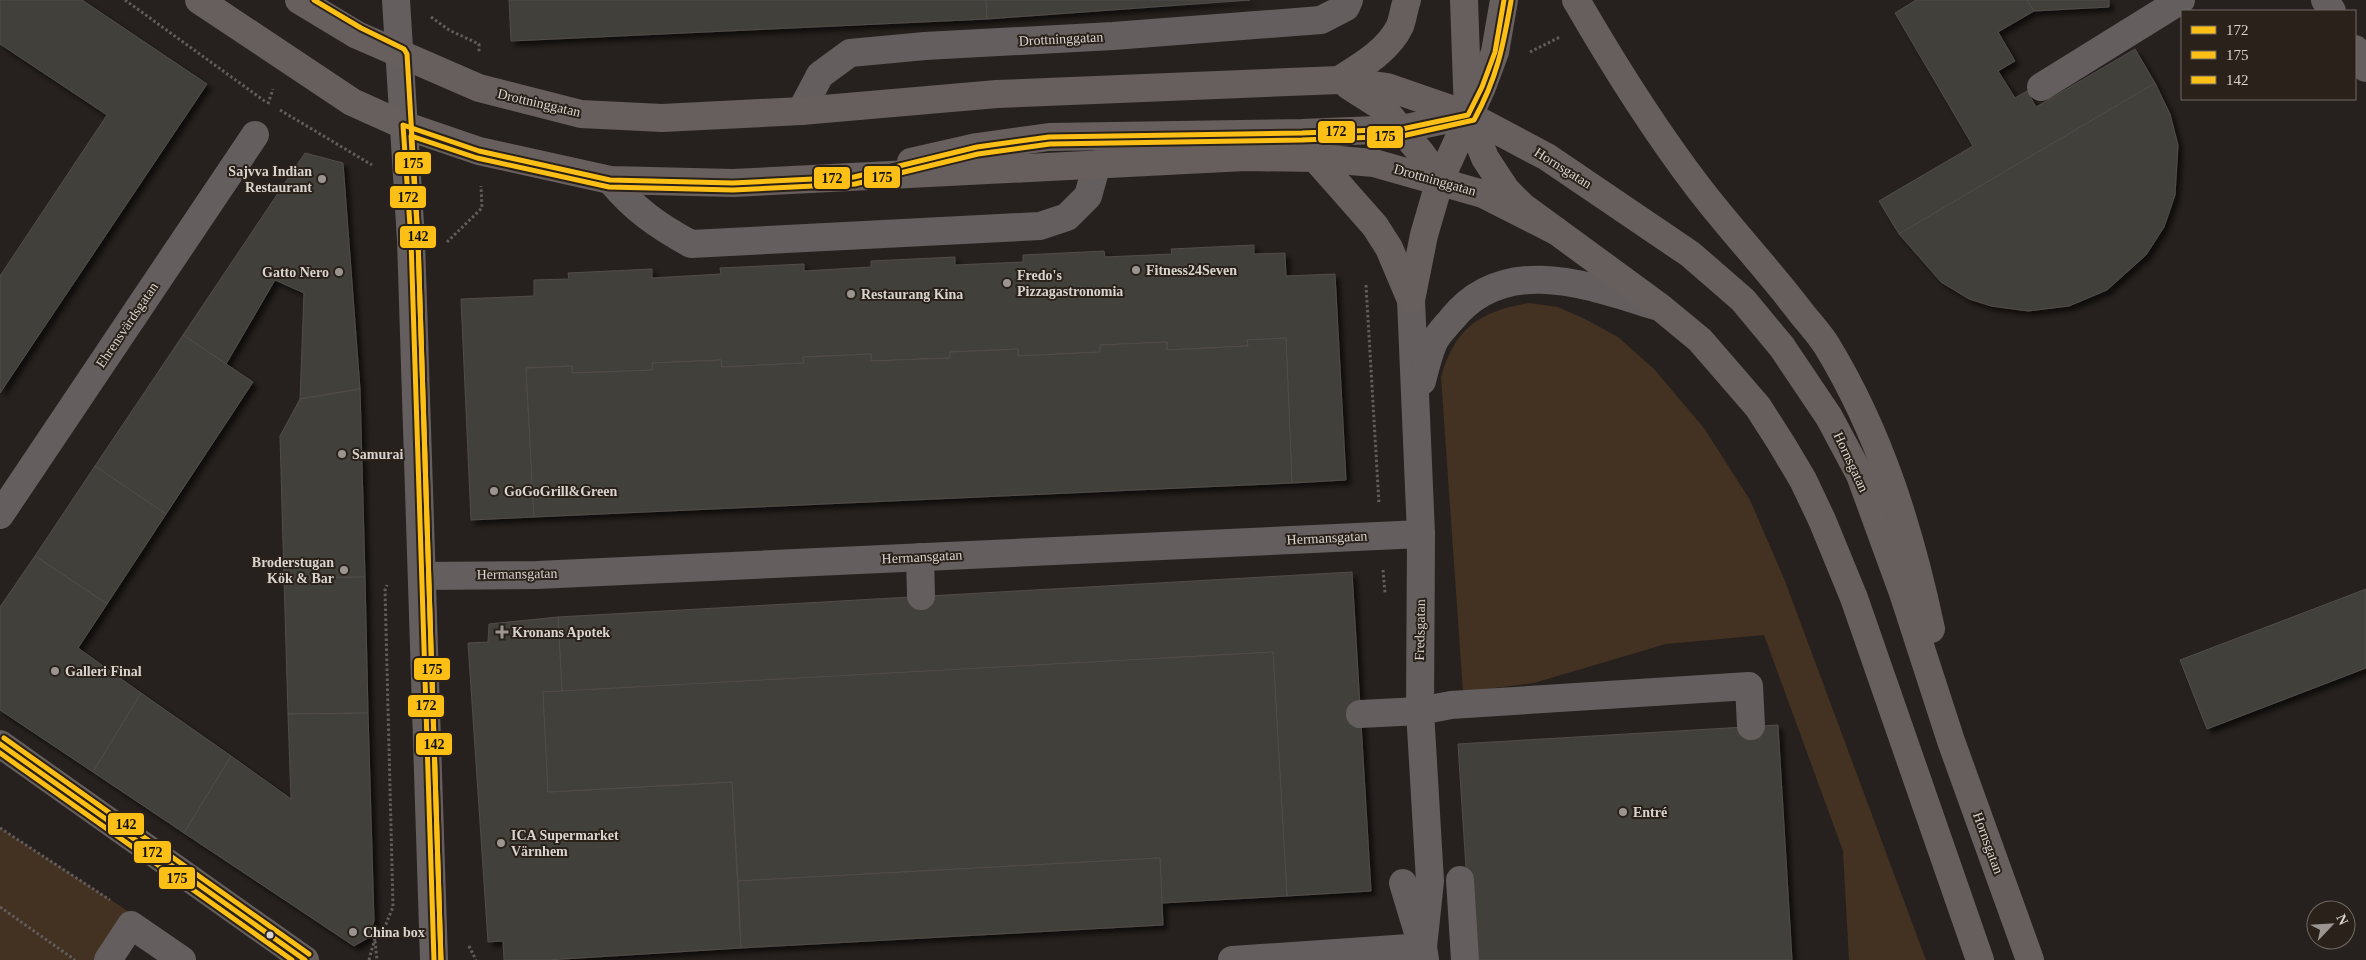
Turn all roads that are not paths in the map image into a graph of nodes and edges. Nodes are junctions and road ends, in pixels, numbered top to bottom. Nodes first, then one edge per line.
1 (199, 0) edge
2 (299, 0) edge
3 (396, 0) edge
4 (1407, 0) edge
5 (1464, 0) edge
6 (1504, 0) edge
7 (1576, 0) edge
8 (2181, 0) edge
9 (1348, 4) edge
10 (2356, 51) edge
11 (400, 54) junction
12 (2366, 68) edge
13 (1339, 80) junction
14 (2041, 87) dead end
15 (801, 111) junction
16 (1468, 115) junction
17 (403, 125) junction
18 (1402, 129) junction
19 (255, 136) dead end
20 (1547, 157) junction
21 (1315, 158) junction
22 (1485, 158) junction
23 (1097, 164) junction
24 (854, 176) junction
25 (610, 180) junction
26 (1440, 180) junction
27 (1556, 231) junction
28 (1411, 300) junction
29 (1660, 307) junction
30 (1416, 401) junction
31 (0, 515) edge
32 (1421, 534) junction
33 (920, 557) junction
34 (422, 576) junction
35 (921, 596) dead end
36 (1420, 711) junction
37 (1360, 714) dead end
38 (1751, 726) dead end
39 (1950, 741) junction
40 (0, 744) edge
41 (1460, 880) dead end
42 (1403, 883) dead end
43 (1420, 956) edge
44 (108, 960) edge
45 (182, 960) edge
46 (305, 960) edge
47 (434, 960) edge
48 (1232, 960) edge
49 (1465, 960) edge
50 (1980, 960) edge
51 (2030, 960) edge

1 - 17 main road, Drottninggatan
2 - 11 main road, Drottninggatan
3 - 11 street
4 - 13 main road
5 - 16 main road
6 - 16 main road
7 - 39 main road
8 - 14 street
9 - 15 street, Drottninggatan
10 - 12 street
11 - 15 main road, Drottninggatan
11 - 17 street
13 - 15 main road, Drottninggatan
13 - 16 main road, Hornsgatan
13 - 18 main road
16 - 18 main road
16 - 20 main road, Hornsgatan
16 - 22 main road
16 - 26 main road
17 - 25 main road, Drottninggatan
17 - 34 street
18 - 24 main road
18 - 26 main road
19 - 31 street, Ehrensvärdsgatan
20 - 22 main road
20 - 39 main road, Hornsgatan
21 - 23 main road, Drottninggatan
21 - 26 main road, Drottninggatan
21 - 28 main road
22 - 26 main road
22 - 27 main road
23 - 24 main road, Drottninggatan
23 - 25 street
24 - 25 main road, Drottninggatan
26 - 27 main road, Drottninggatan
26 - 28 main road
27 - 29 main road
28 - 30 street, Fredsgatan
29 - 30 street
29 - 50 main road
30 - 32 street, Fredsgatan
32 - 33 street, Hermansgatan
32 - 36 street, Fredsgatan
33 - 34 street, Hermansgatan
33 - 35 street
34 - 47 street
36 - 37 street
36 - 38 street
36 - 43 street, Fredsgatan
39 - 51 main road, Hornsgatan
40 - 46 street
41 - 49 street
42 - 43 street
43 - 48 street
44 - 45 street

